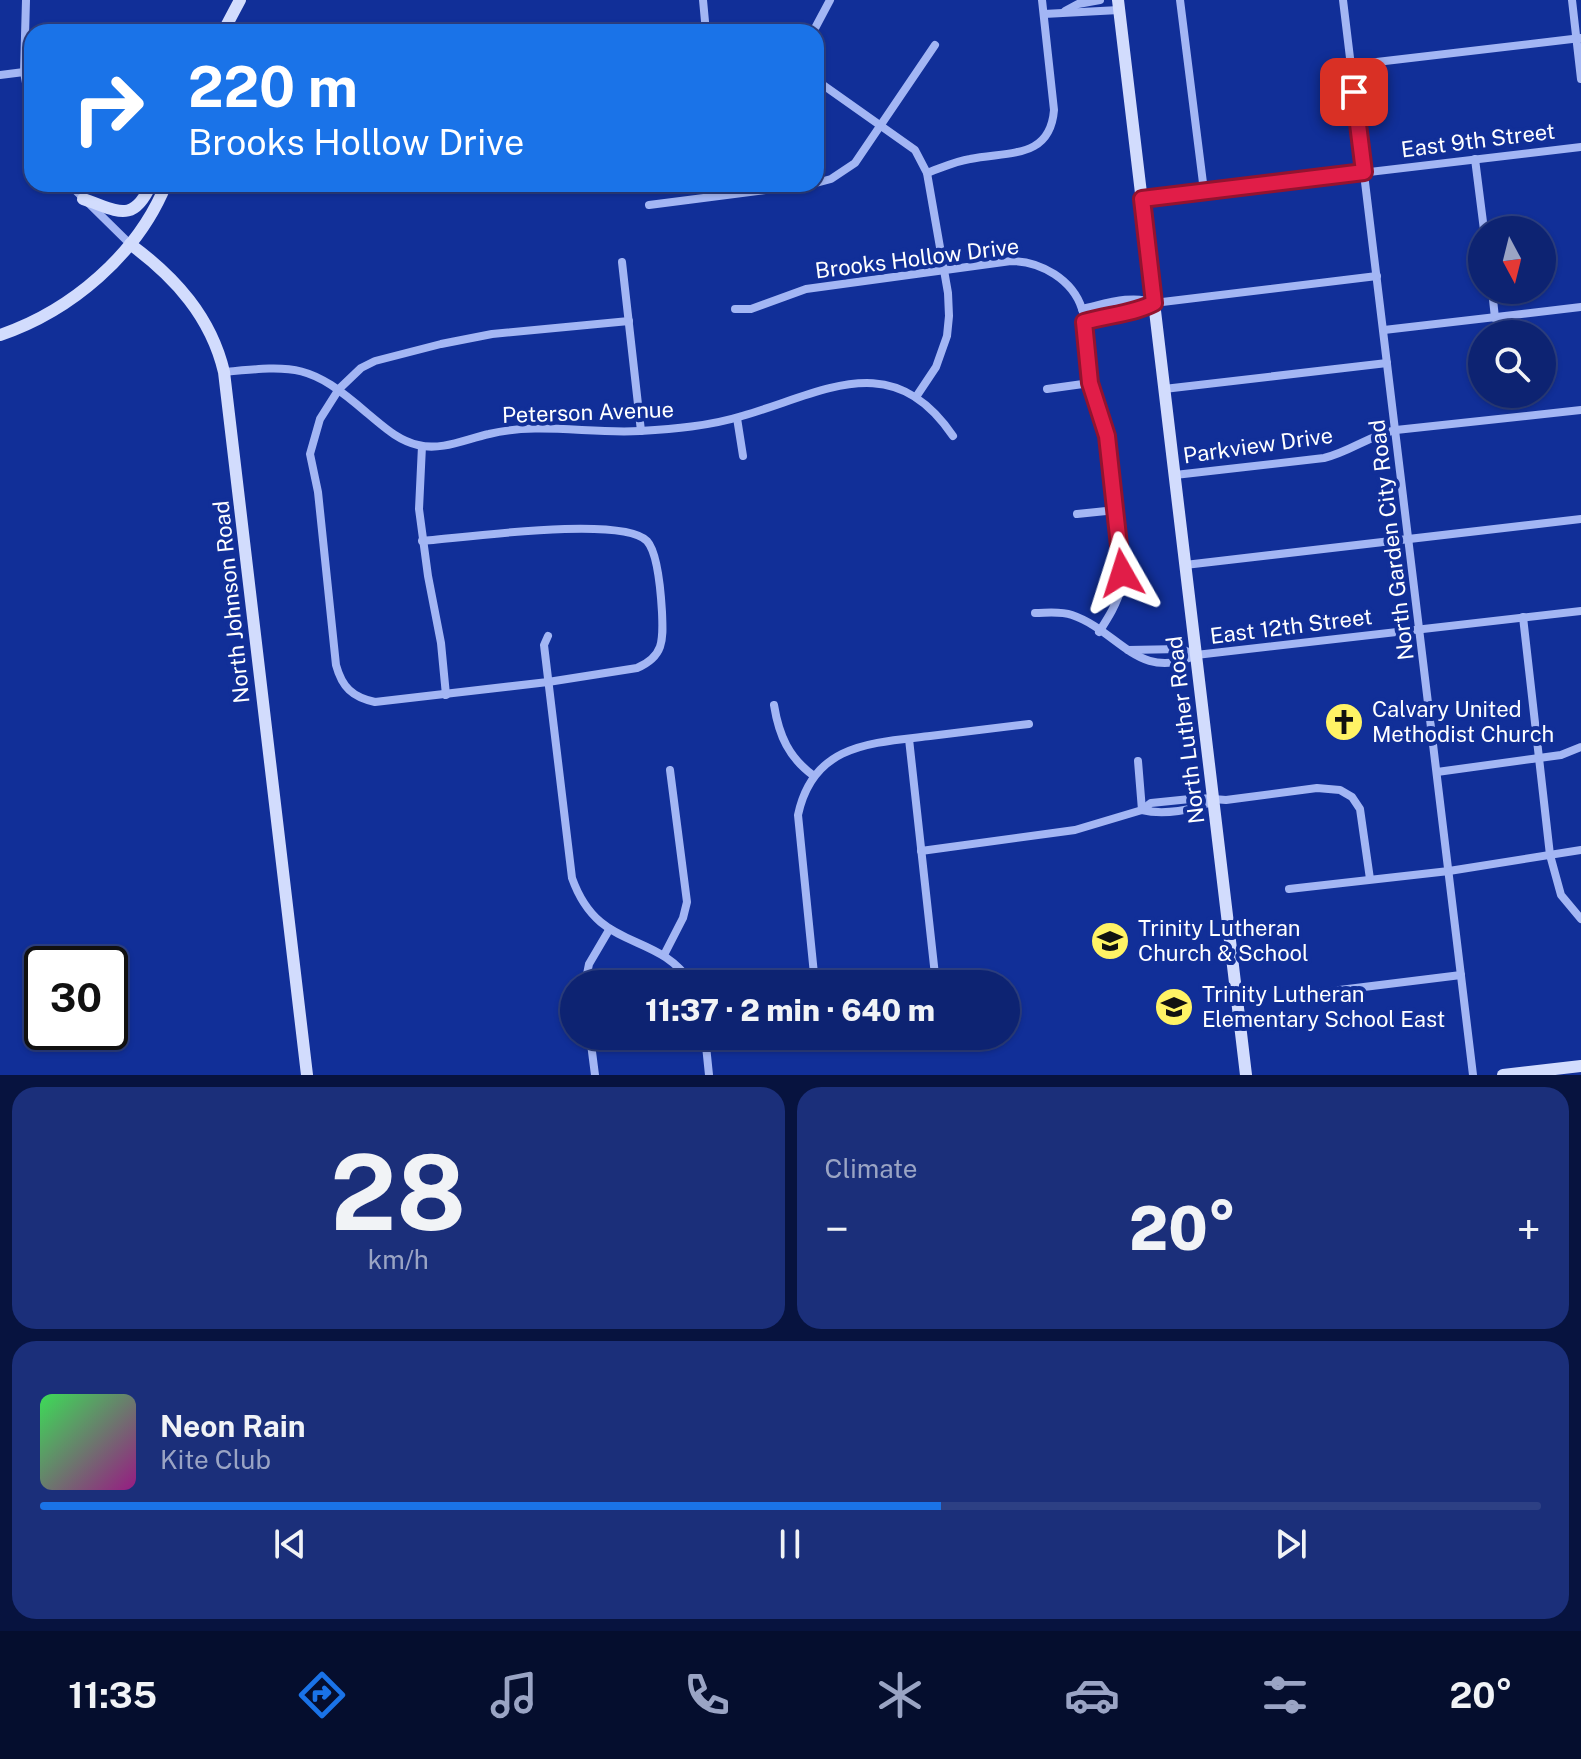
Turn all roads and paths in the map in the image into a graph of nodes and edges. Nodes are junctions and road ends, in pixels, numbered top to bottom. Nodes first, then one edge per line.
1 (26, 0) edge
2 (240, 0) edge
3 (703, 0) edge
4 (830, 0) edge
5 (1042, 0) edge
6 (1100, 0) edge
7 (1180, 0) edge
8 (1343, 0) edge
9 (1572, 0) edge
10 (1118, 5) edge
11 (1065, 11) junction
12 (1044, 14) junction
13 (25, 24) edge
14 (227, 24) edge
15 (705, 24) edge
16 (817, 24) edge
17 (1579, 38) edge
18 (935, 45) dead end
19 (1351, 65) junction
20 (24, 72) edge
21 (0, 75) edge
22 (1581, 79) edge
23 (824, 86) edge
24 (880, 126) junction
25 (1581, 147) edge
26 (1475, 159) junction
27 (1364, 172) junction
28 (927, 173) junction
29 (824, 181) edge
30 (1204, 191) junction
31 (76, 192) edge
32 (147, 192) edge
33 (162, 192) edge
34 (751, 192) edge
35 (83, 199) junction
36 (1142, 199) junction
37 (649, 205) dead end
38 (1482, 216) edge
39 (130, 244) junction
40 (622, 262) dead end
41 (944, 270) junction
42 (1377, 276) junction
43 (1154, 303) junction
44 (1494, 304) edge
45 (1581, 307) edge
46 (735, 309) dead end
47 (1082, 309) junction
48 (1495, 318) junction
49 (629, 321) junction
50 (1084, 322) junction
51 (1384, 330) junction
52 (0, 335) edge
53 (1387, 363) junction
54 (224, 372) junction
55 (1090, 383) junction
56 (339, 389) junction
57 (1047, 389) dead end
58 (1164, 389) junction
59 (916, 397) junction
60 (1581, 410) edge
61 (737, 418) junction
62 (1396, 430) junction
63 (641, 431) junction
64 (953, 436) dead end
65 (422, 446) junction
66 (743, 456) dead end
67 (1175, 475) junction
68 (1116, 510) junction
69 (1077, 514) dead end
70 (1581, 519) edge
71 (1409, 539) junction
72 (422, 541) junction
73 (1185, 565) junction
74 (1581, 611) edge
75 (1035, 613) dead end
76 (1523, 617) junction
77 (1419, 629) junction
78 (1099, 632) junction
79 (548, 636) dead end
80 (1127, 650) junction
81 (1196, 655) junction
82 (548, 682) junction
83 (446, 695) junction
84 (774, 705) dead end
85 (1029, 724) dead end
86 (909, 739) junction
87 (1581, 747) edge
88 (1539, 758) junction
89 (1138, 761) dead end
90 (670, 770) dead end
91 (1437, 772) junction
92 (814, 776) junction
93 (1214, 800) junction
94 (1142, 810) junction
95 (1581, 850) edge
96 (921, 851) junction
97 (1550, 855) junction
98 (1449, 871) junction
99 (1370, 879) junction
100 (1289, 889) dead end
101 (1581, 919) edge
102 (609, 930) junction
103 (664, 955) junction
104 (588, 970) edge
105 (682, 970) edge
106 (814, 970) edge
107 (934, 970) edge
108 (1461, 975) junction
109 (1307, 994) dead end
110 (592, 1050) edge
111 (706, 1050) edge
112 (1581, 1066) edge
113 (307, 1075) edge
114 (595, 1075) edge
115 (709, 1075) edge
116 (1246, 1075) edge
117 (1473, 1075) edge
118 (1503, 1075) edge

1 - 13 street
2 - 14 main road
3 - 15 street
4 - 16 street
5 - 12 street
6 - 11 street
7 - 30 street
8 - 19 street, North Garden City Road
9 - 17 street
10 - 11 street
10 - 36 main road, North Luther Road
11 - 12 street
12 - 28 street
17 - 19 street
17 - 22 street
18 - 24 street
19 - 27 street, North Garden City Road
20 - 21 street
23 - 24 street
24 - 28 street
24 - 29 street
25 - 26 street, East 9th Street
26 - 27 street, East 9th Street
26 - 38 street
27 - 30 street, East 9th Street
27 - 42 street, North Garden City Road
28 - 41 street
30 - 36 street, East 9th Street
31 - 35 street, North Johnson Road
32 - 35 main road
33 - 39 main road
34 - 37 street
35 - 39 street, North Johnson Road
36 - 43 main road, North Luther Road
39 - 52 main road
39 - 54 main road, North Johnson Road
40 - 49 street
41 - 46 street, Brooks Hollow Drive
41 - 47 street, Brooks Hollow Drive
41 - 59 street
42 - 43 street
42 - 51 street, North Garden City Road
43 - 47 street
43 - 50 street
43 - 58 main road, North Luther Road
44 - 48 street
45 - 48 street
47 - 50 street
48 - 51 street
49 - 56 street
49 - 63 street
50 - 55 street
51 - 53 street, North Garden City Road
53 - 58 street
53 - 62 street, North Garden City Road
54 - 56 street
54 - 113 main road, North Johnson Road
55 - 57 street
55 - 68 street
56 - 65 street
56 - 83 street
58 - 67 main road, North Luther Road
59 - 61 street, Peterson Avenue
59 - 64 street, Peterson Avenue
60 - 62 street, Parkview Drive
61 - 63 street, Peterson Avenue
61 - 66 street
62 - 67 street, Parkview Drive
62 - 71 street, North Garden City Road
63 - 65 street, Peterson Avenue
65 - 72 street
67 - 73 main road, North Luther Road
68 - 69 street
68 - 78 street
70 - 71 street
71 - 73 street
71 - 77 street, North Garden City Road
72 - 82 street
72 - 83 street
73 - 81 main road, North Luther Road
74 - 76 street, East 12th Street
75 - 78 street, East 12th Street
76 - 77 street, East 12th Street
76 - 88 street
77 - 81 street, East 12th Street
77 - 91 street, North Garden City Road
78 - 80 street, East 12th Street
79 - 82 street
80 - 81 street, East 12th Street
80 - 81 street, East 12th Street
81 - 93 main road, North Luther Road
82 - 83 street
82 - 102 street
84 - 92 street
85 - 86 street
86 - 92 street
86 - 96 street
87 - 88 street
88 - 91 street
88 - 97 street
89 - 94 street
90 - 103 street
91 - 98 street, North Garden City Road
92 - 106 street
93 - 94 street
93 - 99 street
93 - 116 main road, North Luther Road
94 - 96 street
95 - 97 street
96 - 107 street
97 - 98 street
97 - 101 street
98 - 99 street
98 - 108 street, North Garden City Road
99 - 100 street
102 - 103 street
102 - 104 street
103 - 105 street
108 - 109 street
108 - 117 street, North Garden City Road
110 - 114 street
111 - 115 street
112 - 118 main road

